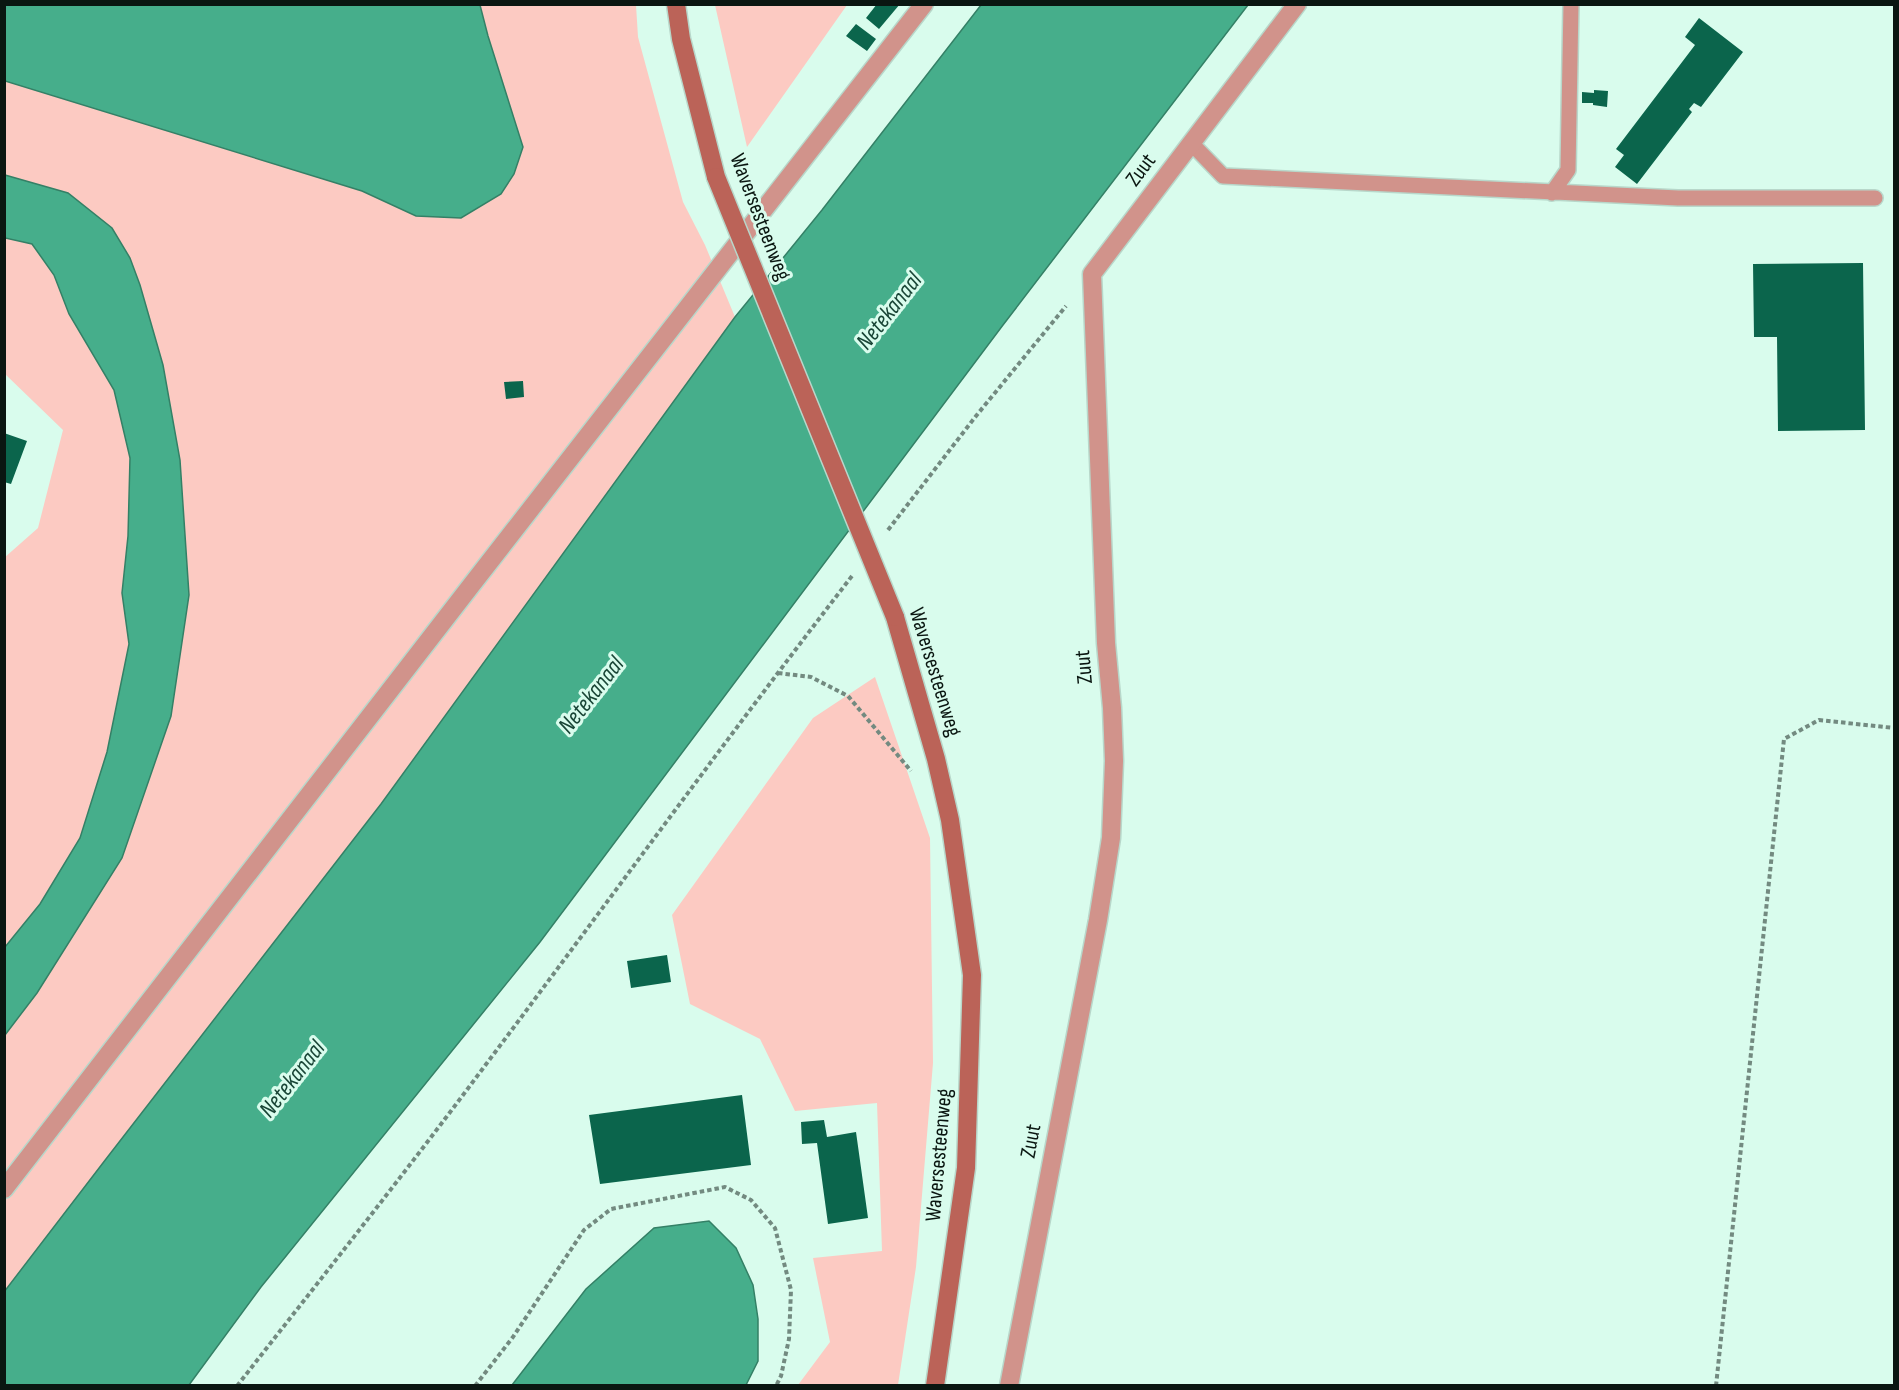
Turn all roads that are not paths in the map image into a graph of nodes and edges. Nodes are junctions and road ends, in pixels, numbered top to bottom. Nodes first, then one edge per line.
1 (676, 4) edge
2 (924, 4) edge
3 (1297, 4) edge
4 (1571, 4) edge
5 (1191, 143) junction
6 (1552, 194) junction
7 (1875, 198) dead end
8 (11, 1170) edge
9 (4, 1189) edge
10 (935, 1386) edge
11 (1009, 1386) edge

1 - 10 main road, Waversesteenweg, bridge
2 - 8 street
3 - 5 street, Zuut
4 - 6 lane
5 - 6 lane
5 - 11 street, Zuut
6 - 7 lane
8 - 9 street

